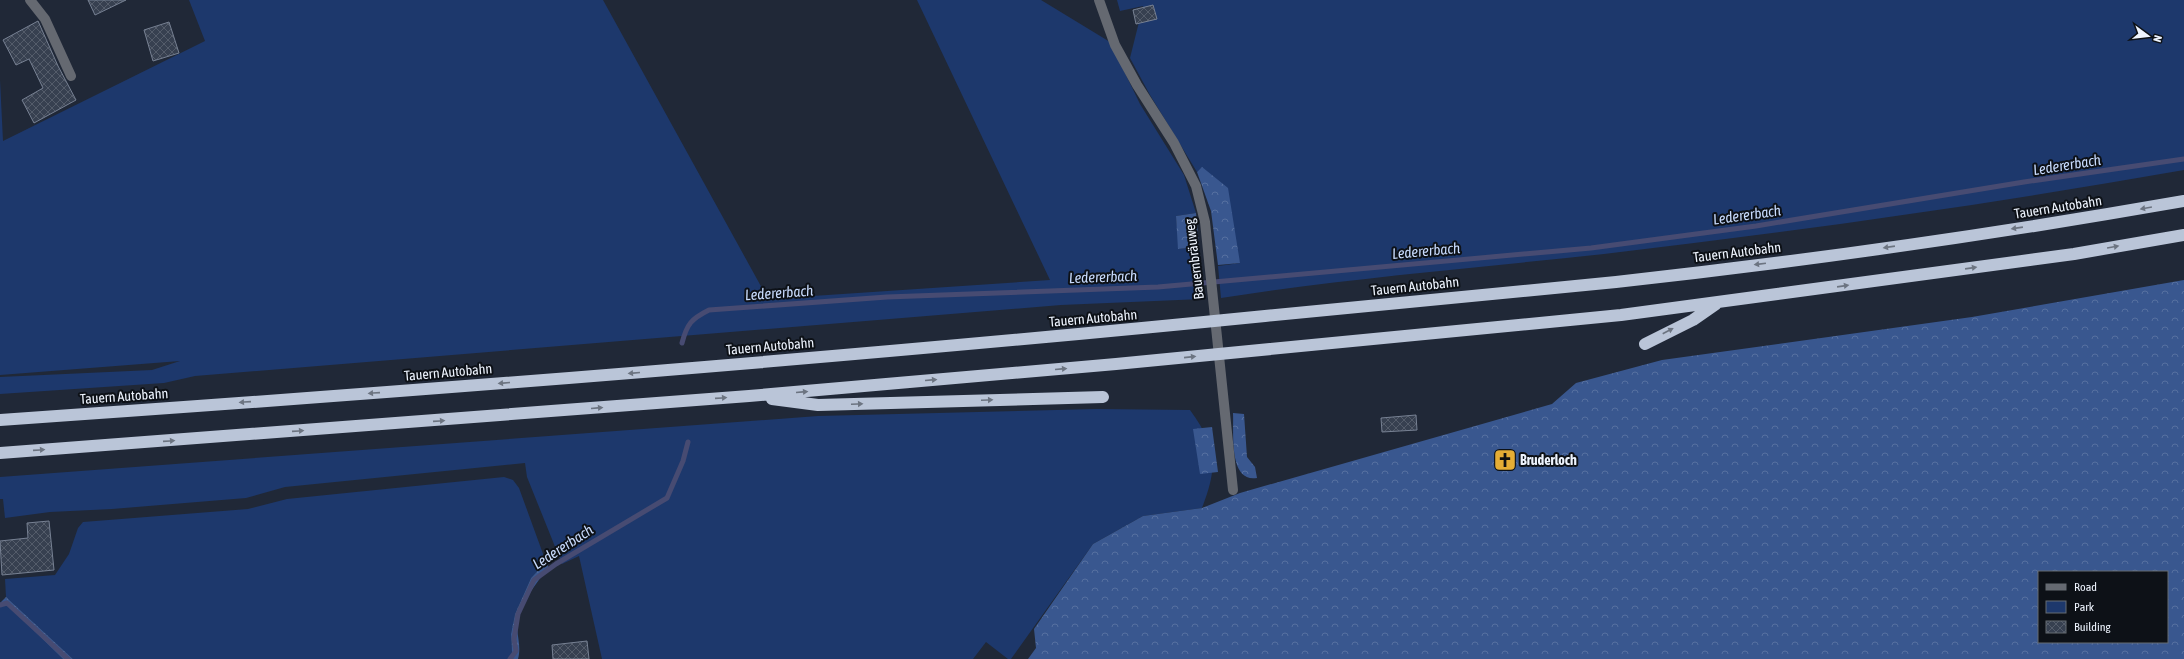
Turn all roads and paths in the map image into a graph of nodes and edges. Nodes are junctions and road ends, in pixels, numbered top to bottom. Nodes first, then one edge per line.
1 (30, 0) edge
2 (1099, 0) edge
3 (71, 76) dead end
4 (2184, 201) edge
5 (2184, 235) edge
6 (1716, 303) junction
7 (1645, 344) dead end
8 (749, 396) junction
9 (1103, 396) dead end
10 (0, 420) edge
11 (0, 453) edge
12 (1233, 490) dead end

1 - 3 street
2 - 12 street, Bauernbräuweg
4 -> 10 highway, Tauern Autobahn
6 -> 5 highway
7 -> 6 highway
8 -> 6 highway
8 -> 9 highway
11 -> 8 highway

